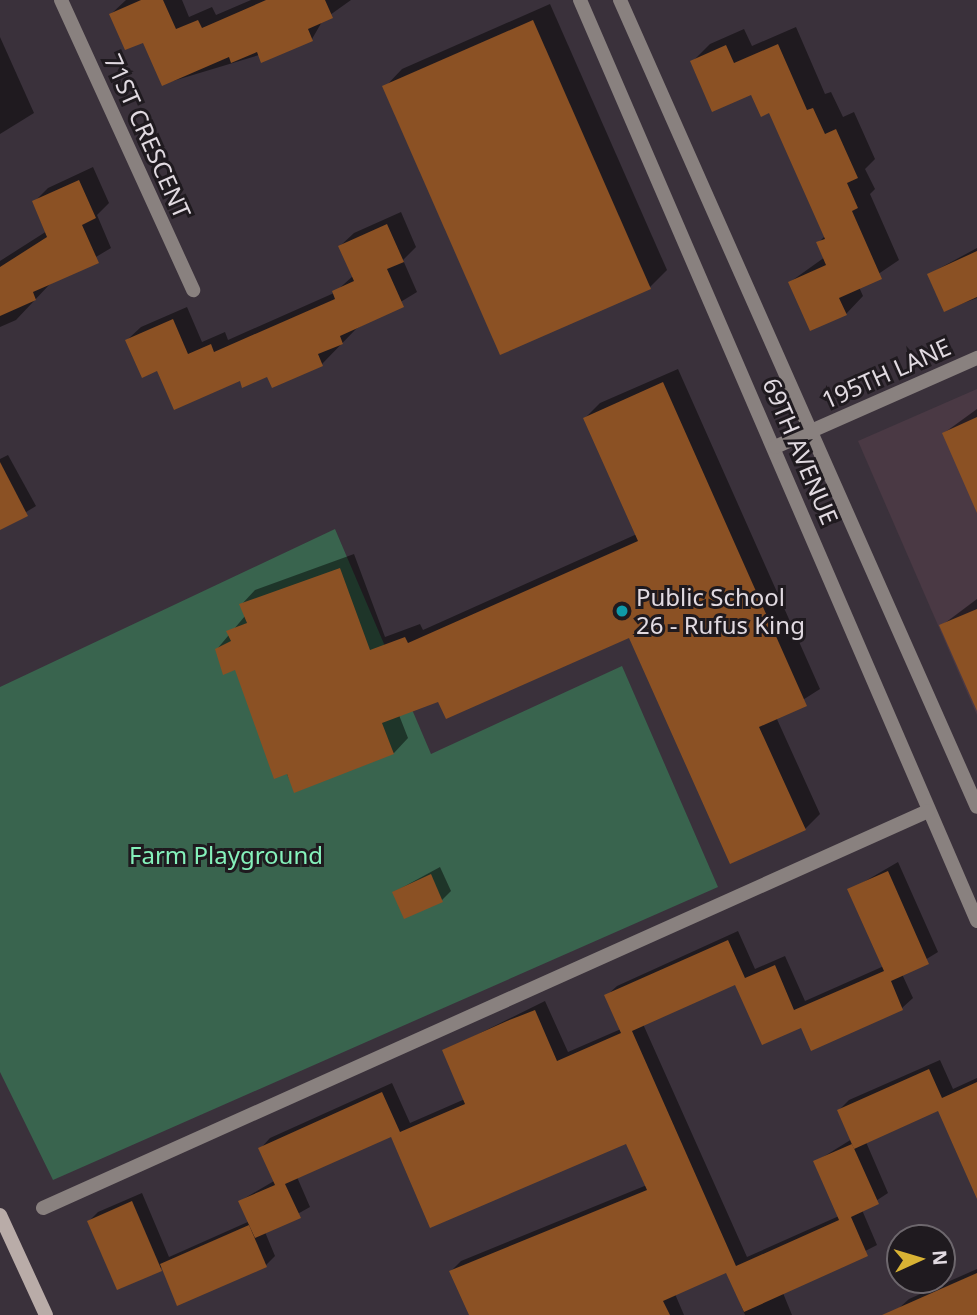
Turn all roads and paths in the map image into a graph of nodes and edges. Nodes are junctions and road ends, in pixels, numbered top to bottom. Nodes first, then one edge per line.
1 (61, 0) edge
2 (580, 0) edge
3 (620, 0) edge
4 (193, 290) dead end
5 (977, 358) edge
6 (811, 431) junction
7 (775, 447) junction
8 (977, 807) edge
9 (928, 811) junction
10 (977, 920) edge
11 (43, 1208) dead end
12 (0, 1215) edge
13 (46, 1315) edge

1 - 4 street, 71ST CRESCENT
2 - 7 street, 69TH AVENUE
3 - 6 street, 69TH AVENUE
5 - 6 street, 195TH LANE
6 - 7 street, 195TH LANE
6 - 8 street, 69TH AVENUE
7 - 9 street, 69TH AVENUE
9 - 10 street, 69TH AVENUE
9 - 11 street
12 - 13 street

